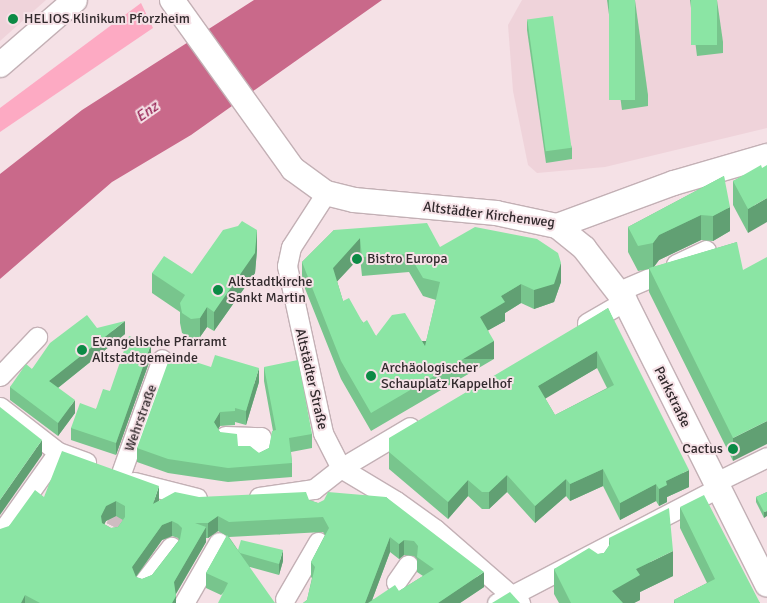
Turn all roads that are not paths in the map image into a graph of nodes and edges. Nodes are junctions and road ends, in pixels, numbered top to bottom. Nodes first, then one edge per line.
1 (75, 0) edge
2 (172, 0) edge
3 (0, 65) edge
4 (767, 156) edge
5 (326, 193) junction
6 (557, 226) junction
7 (706, 250) edge
8 (622, 296) junction
9 (573, 332) edge
10 (38, 337) dead end
11 (162, 360) dead end
12 (0, 376) edge
13 (0, 407) edge
14 (427, 418) edge
15 (225, 436) edge
16 (58, 452) junction
17 (260, 456) edge
18 (767, 457) edge
19 (341, 468) junction
20 (129, 483) junction
21 (715, 486) junction
22 (255, 493) edge
23 (218, 500) edge
24 (0, 534) edge
25 (219, 542) dead end
26 (318, 542) dead end
27 (171, 547) edge
28 (408, 565) dead end
29 (144, 582) edge
30 (396, 582) dead end
31 (767, 584) edge
32 (285, 599) dead end
33 (510, 600) edge
34 (184, 603) edge

1 - 3 main road
2 - 5 main road, Altstädter Kirchenweg
4 - 6 main road, Altstädter Kirchenweg
5 - 6 main road, Altstädter Kirchenweg
5 - 19 street, Altstädter Straße
6 - 8 main road, Parkstraße
7 - 8 street
8 - 9 street
8 - 21 main road, Parkstraße
10 - 12 street
11 - 20 street, Wehrstraße
13 - 16 street
14 - 19 street
15 - 17 street
16 - 20 street
16 - 24 street
18 - 21 street
19 - 22 street
19 - 33 street
20 - 23 street
21 - 31 main road, Parkstraße
21 - 33 street
25 - 34 street
26 - 32 street
27 - 29 street
28 - 30 street

